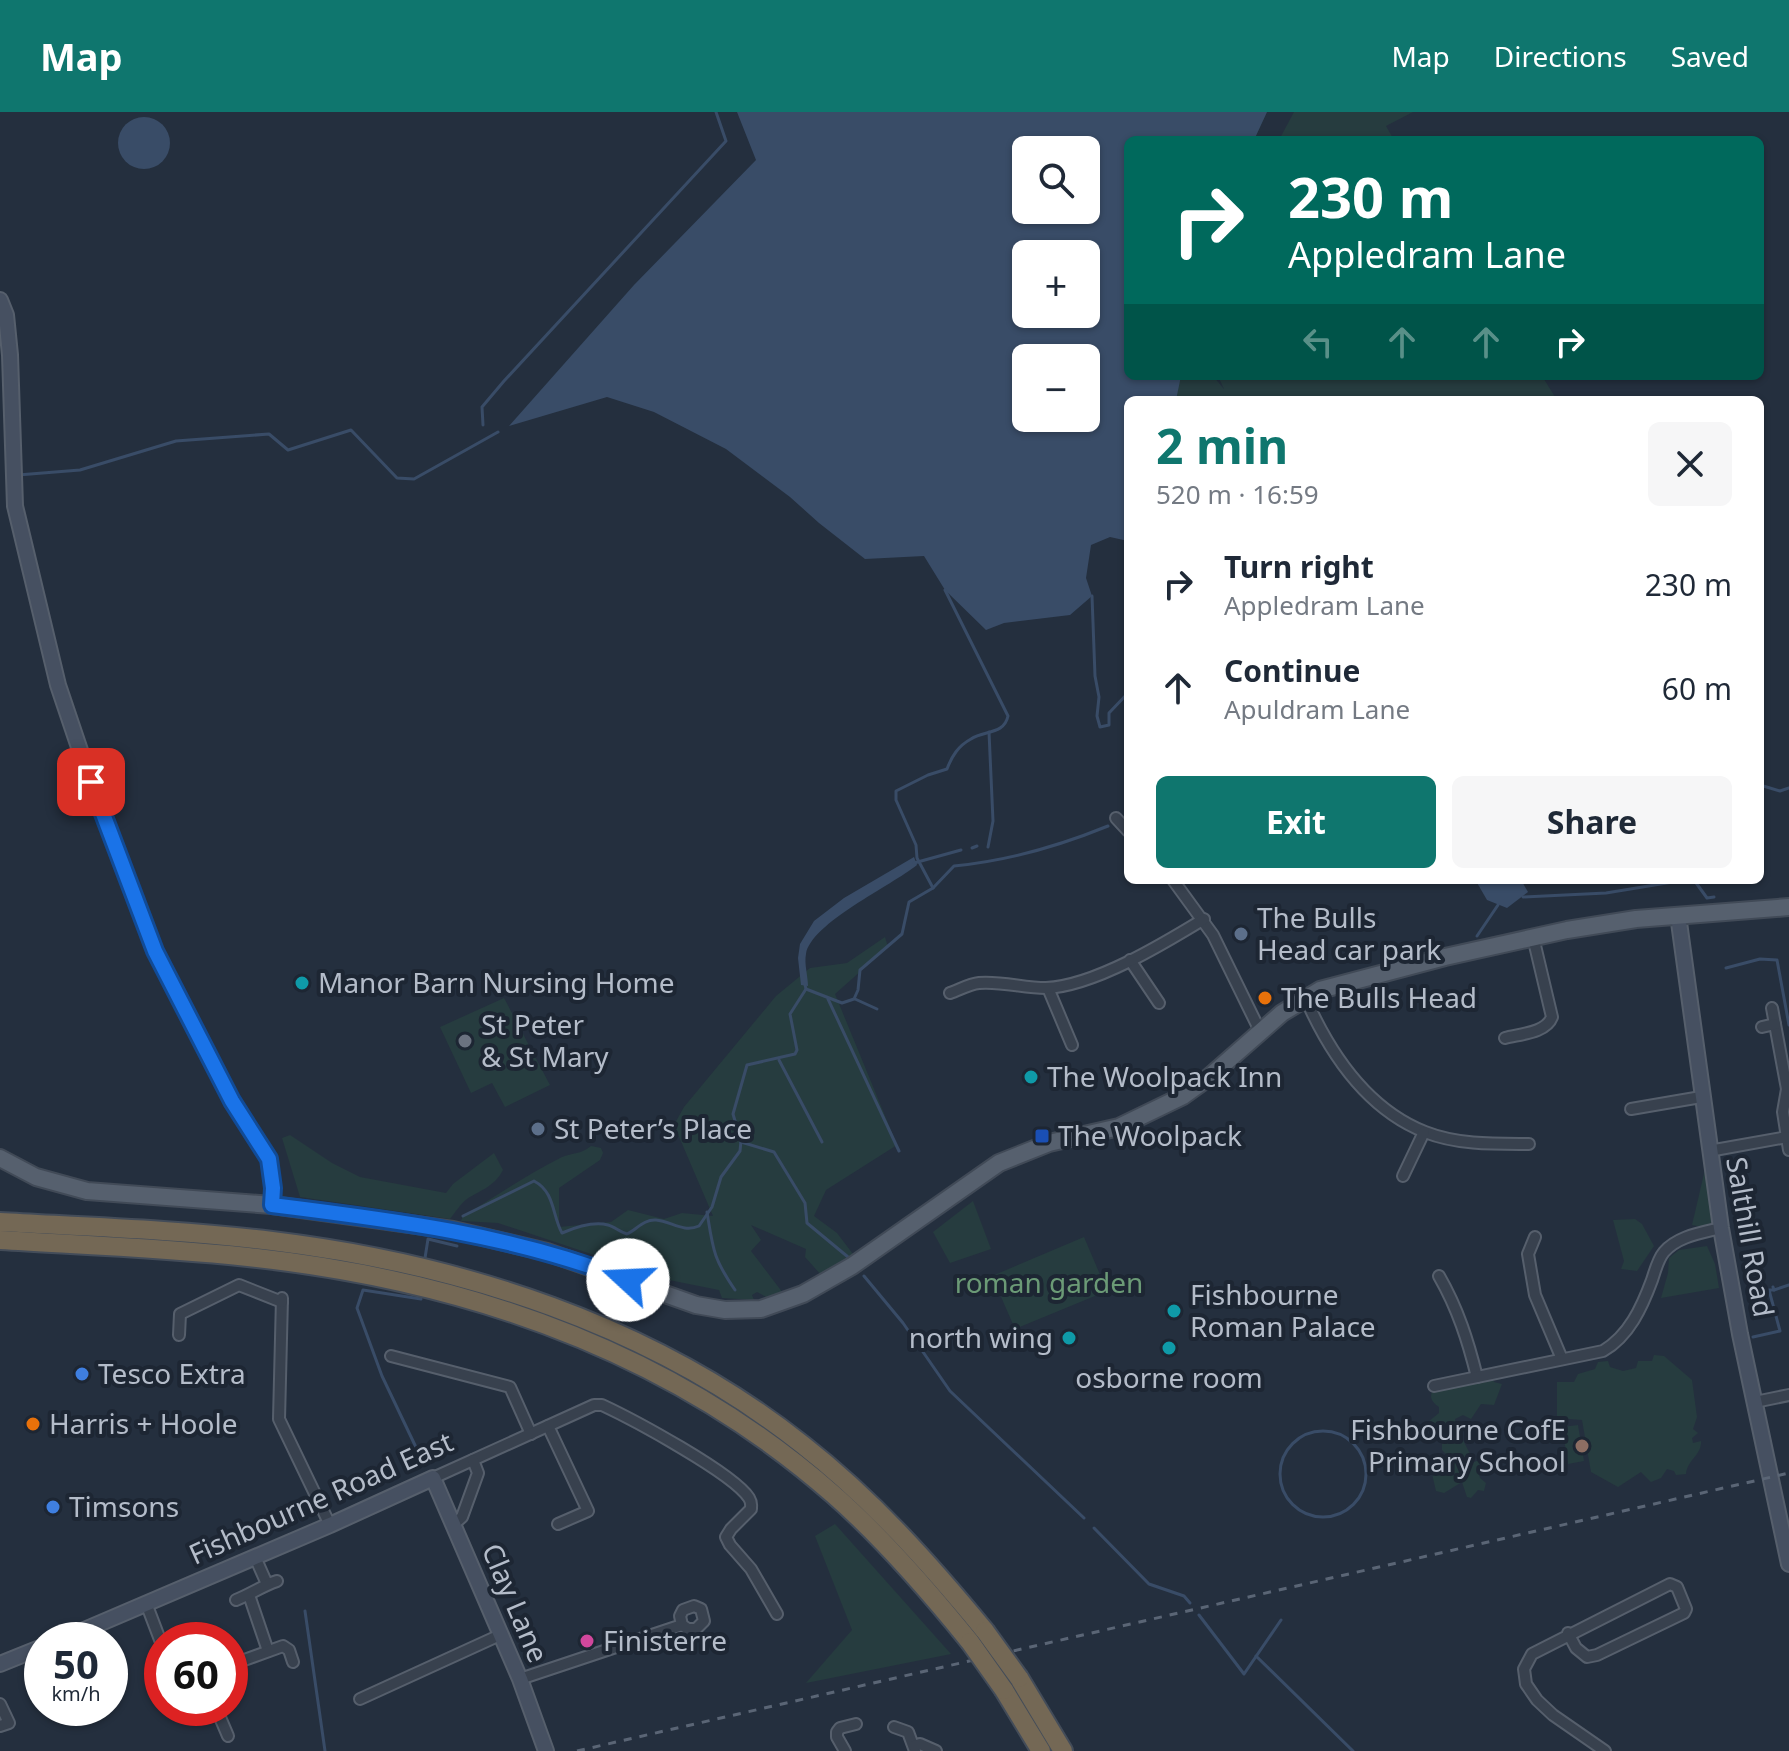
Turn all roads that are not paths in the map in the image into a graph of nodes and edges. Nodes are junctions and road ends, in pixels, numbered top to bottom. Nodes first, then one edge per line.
1 (0, 300) edge
2 (1116, 818) dead end
3 (1124, 827) edge
4 (1176, 884) edge
5 (1789, 907) edge
6 (1678, 915) junction
7 (1204, 919) junction
8 (1533, 937) junction
9 (1130, 960) junction
10 (1048, 988) junction
11 (950, 993) dead end
12 (1305, 997) junction
13 (1159, 1003) dead end
14 (1772, 1008) dead end
15 (1775, 1024) junction
16 (1762, 1027) dead end
17 (1260, 1031) junction
18 (1505, 1038) dead end
19 (1072, 1045) dead end
20 (1701, 1097) junction
21 (1631, 1109) dead end
22 (1424, 1132) junction
23 (1787, 1137) junction
24 (1529, 1144) dead end
25 (1789, 1150) edge
26 (1709, 1151) junction
27 (0, 1158) edge
28 (1403, 1176) dead end
29 (272, 1205) junction
30 (0, 1222) edge
31 (1721, 1228) junction
32 (1535, 1237) dead end
33 (0, 1240) edge
34 (1439, 1276) dead end
35 (179, 1335) dead end
36 (391, 1356) dead end
37 (1562, 1359) junction
38 (1477, 1377) junction
39 (1434, 1386) dead end
40 (1789, 1395) edge
41 (1755, 1402) junction
42 (548, 1426) junction
43 (531, 1434) junction
44 (473, 1460) junction
45 (433, 1478) junction
46 (558, 1524) dead end
47 (330, 1525) junction
48 (453, 1525) junction
49 (1788, 1556) edge
50 (255, 1557) junction
51 (249, 1595) junction
52 (236, 1600) dead end
53 (146, 1603) junction
54 (777, 1614) dead end
55 (102, 1622) edge
56 (153, 1622) edge
57 (682, 1625) dead end
58 (1568, 1633) junction
59 (500, 1635) junction
60 (268, 1651) junction
61 (24, 1654) edge
62 (248, 1658) edge
63 (293, 1662) dead end
64 (0, 1664) edge
65 (520, 1679) junction
66 (1011, 1684) junction
67 (360, 1699) dead end
68 (0, 1704) edge
69 (856, 1724) dead end
70 (0, 1726) edge
71 (224, 1726) edge
72 (894, 1727) dead end
73 (228, 1736) dead end
74 (915, 1749) edge
75 (546, 1751) edge
76 (845, 1751) edge
77 (936, 1751) edge
78 (1041, 1751) edge
79 (1063, 1751) edge
80 (1605, 1751) edge

1 - 29 street
2 - 3 street
4 - 7 street
5 - 6 main road
6 - 8 main road
6 - 20 street, Salthill Road
7 - 9 street
7 - 17 street
8 - 12 main road
8 - 18 street
9 - 10 street
9 - 13 street
10 - 11 street
10 - 19 street
12 - 17 main road
12 - 22 street
14 - 15 street
15 - 16 street
15 - 23 street
17 - 29 main road
20 - 21 street
20 - 26 street, Salthill Road
22 - 24 street
22 - 28 street
23 - 25 street
23 - 26 street
26 - 31 street, Salthill Road
27 - 29 main road
30 - 66 highway, bridge
31 - 37 street
31 - 41 street, Salthill Road
32 - 37 street
33 - 66 highway, bridge
34 - 38 street
35 - 47 street
36 - 43 street
37 - 38 street
38 - 39 street
40 - 41 street
41 - 49 street, Salthill Road
42 - 43 street, Fishbourne Road East
42 - 46 street
42 - 54 street, Fishbourne Road East
43 - 44 street, Fishbourne Road East
44 - 45 street, Fishbourne Road East
44 - 48 street
45 - 47 street, Fishbourne Road East
45 - 48 street, Clay Lane
47 - 50 street, Fishbourne Road East
48 - 59 street, Clay Lane
50 - 51 street
50 - 53 street, Fishbourne Road East
51 - 52 street
51 - 60 street
53 - 55 street, Fishbourne Road East
53 - 56 street
57 - 65 street
58 - 58 street
58 - 80 street
59 - 65 street, Clay Lane
59 - 67 street
60 - 62 street
60 - 63 street
61 - 64 street
65 - 75 street, Clay Lane
66 - 78 highway
66 - 79 highway
68 - 70 street
69 - 76 street
71 - 73 street
72 - 74 street
74 - 77 street

